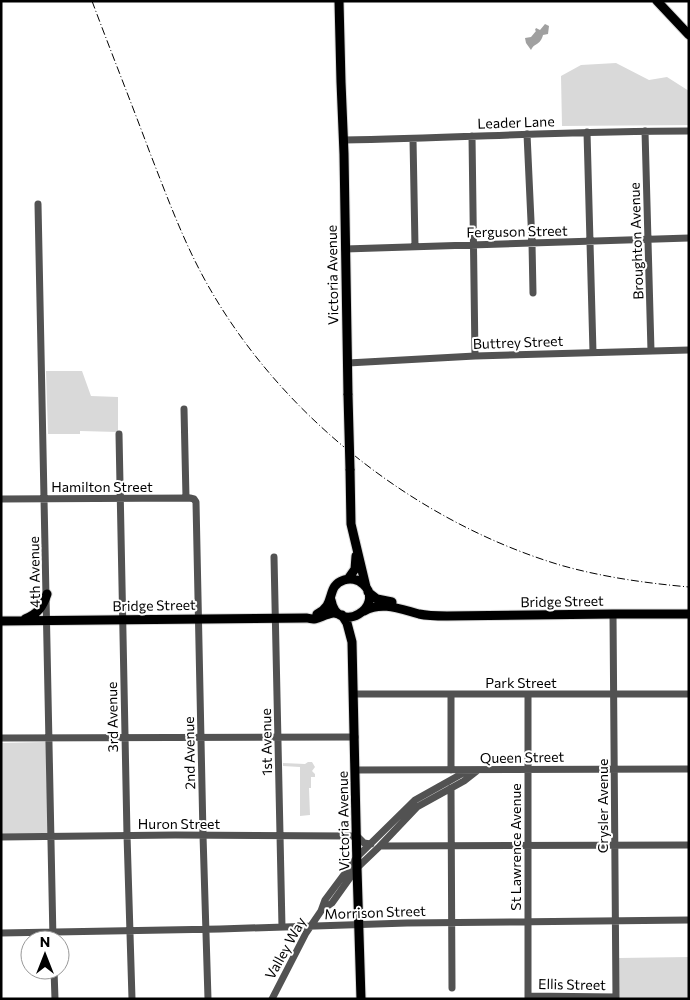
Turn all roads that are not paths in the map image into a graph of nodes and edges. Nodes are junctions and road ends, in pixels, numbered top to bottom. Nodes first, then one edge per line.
1 (339, 1) edge
2 (657, 1) edge
3 (689, 35) edge
4 (645, 131) junction
5 (689, 131) edge
6 (587, 132) junction
7 (527, 134) junction
8 (472, 136) junction
9 (412, 139) junction
10 (344, 140) junction
11 (38, 204) dead end
12 (689, 238) edge
13 (648, 239) junction
14 (590, 242) junction
15 (532, 243) junction
16 (474, 244) junction
17 (415, 246) junction
18 (345, 249) junction
19 (533, 293) dead end
20 (689, 350) edge
21 (651, 351) junction
22 (593, 352) junction
23 (475, 356) junction
24 (348, 363) junction
25 (184, 409) dead end
26 (119, 434) dead end
27 (121, 498) junction
28 (186, 498) junction
29 (1, 499) edge
30 (45, 499) junction
31 (356, 548) junction
32 (274, 557) dead end
33 (348, 579) junction
34 (367, 590) junction
35 (46, 594) junction
36 (330, 600) junction
37 (407, 610) junction
38 (362, 613) junction
39 (340, 614) junction
40 (613, 614) junction
41 (689, 614) edge
42 (276, 618) junction
43 (307, 618) junction
44 (199, 619) junction
45 (20, 620) junction
46 (47, 620) junction
47 (123, 620) junction
48 (1, 621) edge
49 (352, 642) junction
50 (354, 694) junction
51 (451, 694) junction
52 (528, 694) junction
53 (614, 694) junction
54 (689, 694) edge
55 (278, 736) junction
56 (355, 736) junction
57 (202, 737) junction
58 (1, 738) edge
59 (50, 738) junction
60 (125, 738) junction
61 (527, 769) junction
62 (615, 769) junction
63 (689, 769) edge
64 (355, 770) junction
65 (451, 770) junction
66 (468, 770) junction
67 (478, 770) junction
68 (451, 788) junction
69 (127, 835) junction
70 (203, 835) junction
71 (280, 835) junction
72 (357, 836) junction
73 (1, 837) edge
74 (52, 837) junction
75 (371, 844) junction
76 (528, 845) junction
77 (614, 845) junction
78 (689, 845) edge
79 (380, 846) junction
80 (452, 846) junction
81 (358, 857) junction
82 (357, 868) junction
83 (321, 911) junction
84 (689, 920) edge
85 (528, 921) junction
86 (616, 921) junction
87 (452, 922) junction
88 (360, 924) junction
89 (310, 926) junction
90 (282, 927) junction
91 (206, 929) junction
92 (53, 930) edge
93 (130, 930) junction
94 (70, 932) edge
95 (1, 933) edge
96 (20, 933) edge
97 (54, 980) edge
98 (452, 988) dead end
99 (528, 997) edge
100 (616, 998) edge
101 (55, 999) edge
102 (132, 999) edge
103 (208, 999) edge
104 (272, 999) edge
105 (361, 999) edge

1 - 10 main road, Victoria Avenue
2 - 3 main road
4 - 5 street, Leader Lane
4 - 6 street, Leader Lane
4 - 13 street, Broughton Avenue
6 - 7 street, Leader Lane
6 - 14 street
7 - 8 street, Leader Lane
7 - 15 street
8 - 9 street, Leader Lane
8 - 16 street
9 - 10 street, Leader Lane
9 - 17 street
10 - 18 main road, Victoria Avenue
11 - 30 street, 4th Avenue
12 - 13 street, Ferguson Street
13 - 14 street, Ferguson Street
13 - 21 street, Broughton Avenue
14 - 15 street, Ferguson Street
14 - 22 street
15 - 16 street, Ferguson Street
15 - 19 street
16 - 17 street, Ferguson Street
16 - 23 street
17 - 18 street, Ferguson Street
18 - 24 main road, Victoria Avenue
20 - 21 street, Buttrey Street
21 - 22 street, Buttrey Street
22 - 23 street, Buttrey Street
23 - 24 street, Buttrey Street
24 - 31 main road, Victoria Avenue, bridge
25 - 28 street
26 - 27 street, 3rd Avenue
27 - 28 street, Hamilton Street
27 - 30 street, Hamilton Street
27 - 47 street, 3rd Avenue
28 - 44 street, 2nd Avenue
29 - 30 street, Hamilton Street
30 - 35 street, 4th Avenue
31 - 33 main road, Victoria Avenue
31 - 34 main road, Victoria Avenue
32 - 42 street, 1st Avenue
33 - 34 main road
33 - 36 main road
34 - 37 main road, Bridge Street
34 - 38 main road
35 - 45 main road
35 - 46 street, 4th Avenue
36 - 39 main road
36 - 43 main road
37 - 38 main road, Bridge Street
37 - 40 main road, Bridge Street
38 - 39 main road
38 - 49 main road, Victoria Avenue
39 - 43 main road, Bridge Street
39 - 49 main road, Victoria Avenue
40 - 41 main road, Bridge Street
40 - 53 street, Crysler Avenue
42 - 43 main road, Bridge Street
42 - 44 main road, Bridge Street
42 - 55 street, 1st Avenue
44 - 47 main road, Bridge Street
44 - 57 street, 2nd Avenue
45 - 46 main road, Bridge Street
45 - 48 main road, Bridge Street
46 - 47 main road, Bridge Street
46 - 59 street, 4th Avenue
47 - 60 street, 3rd Avenue
49 - 50 main road, Victoria Avenue
50 - 51 street, Park Street
50 - 56 main road, Victoria Avenue
51 - 52 street, Park Street
51 - 65 street
52 - 53 street, Park Street
52 - 61 street, St Lawrence Avenue
53 - 54 street, Park Street
53 - 62 street, Crysler Avenue
55 - 56 street
55 - 57 street
55 - 71 street, 1st Avenue
56 - 64 main road, Victoria Avenue
57 - 60 street
57 - 70 street, 2nd Avenue
58 - 59 street
59 - 60 street
59 - 74 street, 4th Avenue
60 - 69 street, 3rd Avenue
61 - 62 street, Queen Street
61 - 67 street, Queen Street
61 - 76 street, St Lawrence Avenue
62 - 63 street, Queen Street
62 - 77 street, Crysler Avenue
64 - 65 street, Queen Street
64 - 72 main road, Victoria Avenue
65 - 66 street, Queen Street
66 - 67 street, Queen Street
66 - 75 street, Valley Way
67 - 68 street, Valley Way
68 - 79 street, Valley Way
68 - 80 street
69 - 70 street, Huron Street
69 - 74 street, Huron Street
69 - 93 street, 3rd Avenue
70 - 71 street, Huron Street
70 - 91 street, 2nd Avenue
71 - 72 street, Huron Street
71 - 90 street, 1st Avenue
72 - 75 street
72 - 81 main road, Victoria Avenue
73 - 74 street, Huron Street
74 - 92 street, 4th Avenue
75 - 81 street, Valley Way
76 - 77 street
76 - 80 street
76 - 85 street, St Lawrence Avenue
77 - 78 street
77 - 86 street, Crysler Avenue
79 - 80 street
79 - 82 street, Valley Way
80 - 87 street
81 - 82 main road, Victoria Avenue
81 - 83 street, Valley Way
82 - 83 street, Valley Way
82 - 88 main road, Victoria Avenue
83 - 89 street, Valley Way
84 - 86 street, Morrison Street
85 - 86 street, Morrison Street
85 - 87 street, Morrison Street
85 - 99 street, St Lawrence Avenue
86 - 100 street, Crysler Avenue
87 - 88 street, Morrison Street
87 - 98 street
88 - 89 street, Morrison Street
88 - 105 main road, Victoria Avenue
89 - 90 street, Morrison Street
89 - 104 street, Valley Way
90 - 91 street, Morrison Street
91 - 93 street, Morrison Street
91 - 103 street, 2nd Avenue
93 - 94 street, Morrison Street
93 - 102 street, 3rd Avenue
95 - 96 street, Morrison Street
97 - 101 street
99 - 100 street, Ellis Street

